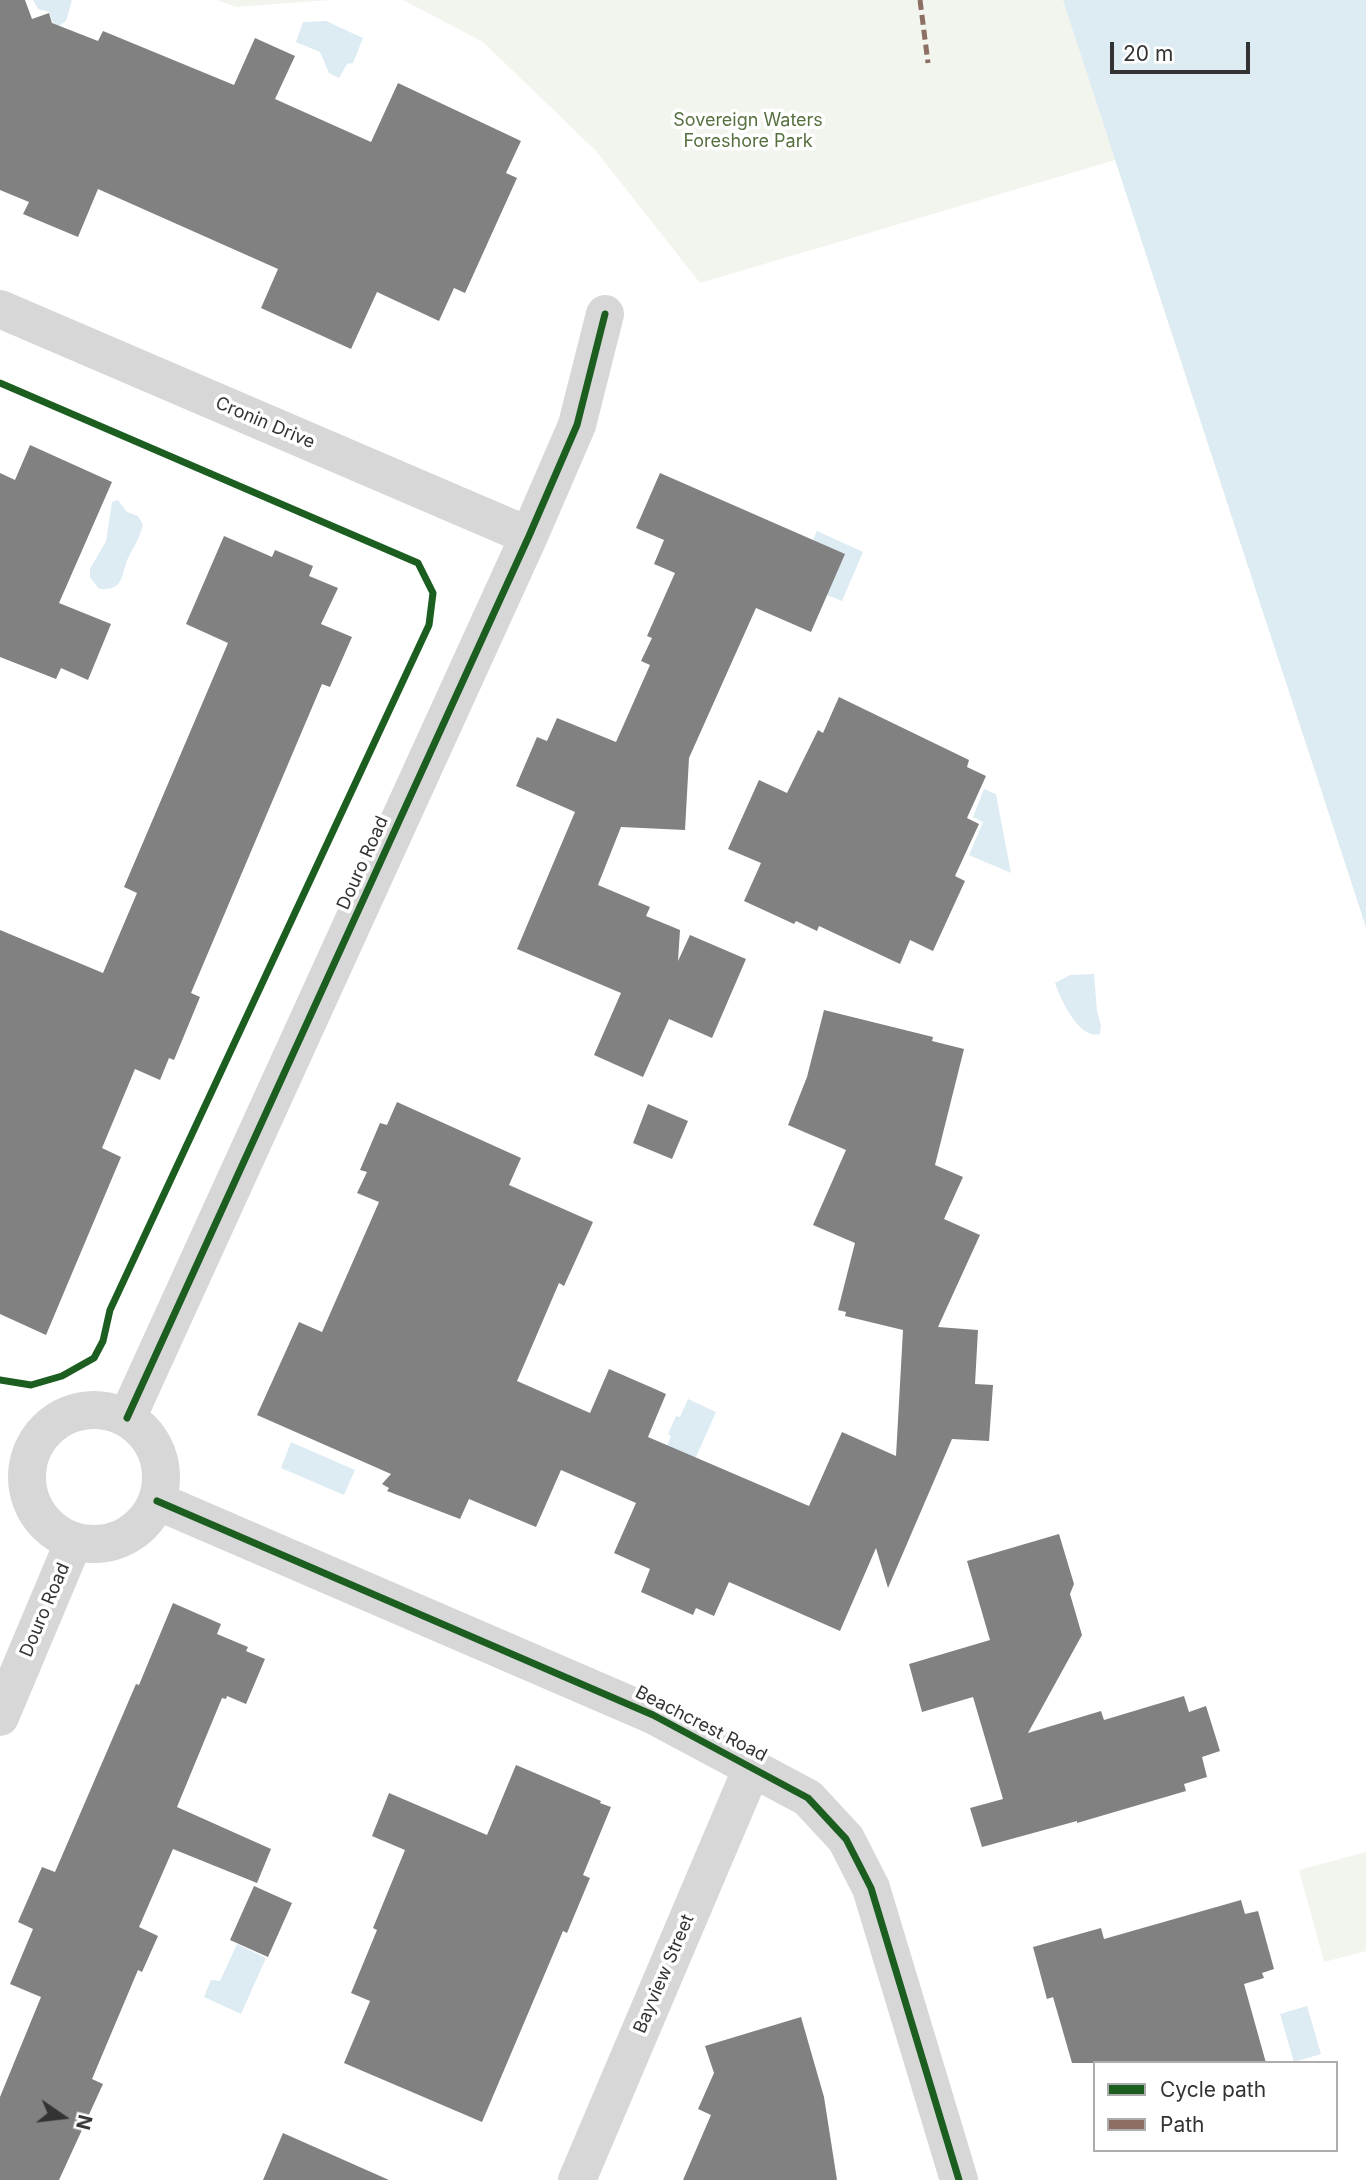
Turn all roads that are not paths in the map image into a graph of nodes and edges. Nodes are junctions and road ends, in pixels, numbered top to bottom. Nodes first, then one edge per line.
1 (0, 310) edge
2 (605, 314) dead end
3 (529, 536) junction
4 (127, 1418) junction
5 (16, 1450) edge
6 (157, 1500) junction
7 (74, 1541) junction
8 (0, 1717) edge
9 (752, 1768) junction
10 (577, 2180) edge
11 (960, 2180) edge

1 - 3 street, Cronin Drive
2 - 3 street, Douro Road
3 - 4 street, Douro Road
4 - 5 street
4 - 6 street
5 - 7 street
6 - 7 street
6 - 9 street, Beachcrest Road
7 - 8 street, Douro Road
9 - 10 street, Bayview Street
9 - 11 street, Beachcrest Road

